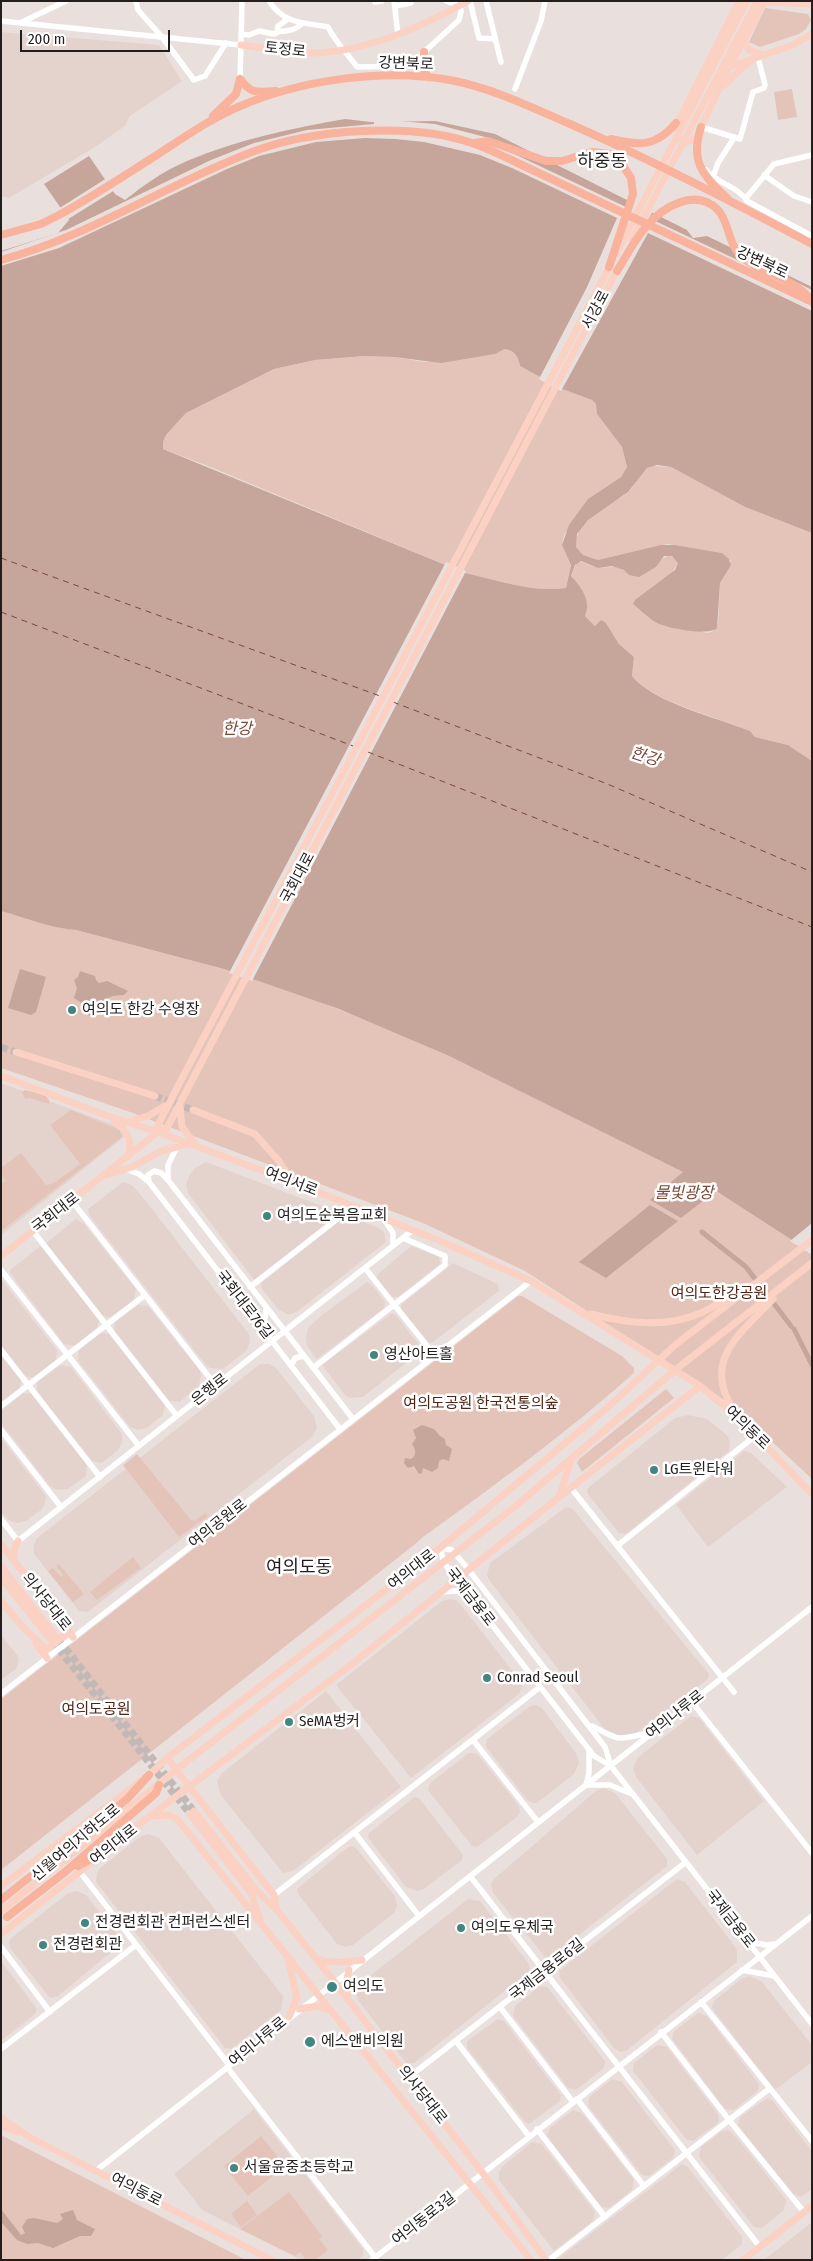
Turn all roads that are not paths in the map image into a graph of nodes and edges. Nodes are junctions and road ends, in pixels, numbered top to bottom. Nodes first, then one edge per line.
1 (66, 1) edge
2 (136, 1) edge
3 (242, 1) edge
4 (270, 1) edge
5 (382, 1) edge
6 (446, 1) edge
7 (469, 1) edge
8 (486, 1) edge
9 (545, 1) edge
10 (739, 1) edge
11 (747, 1) edge
12 (752, 1) edge
13 (757, 1) edge
14 (765, 1) edge
15 (375, 2) edge
16 (411, 3) dead end
17 (808, 3) edge
18 (395, 4) edge
19 (460, 6) junction
20 (812, 10) edge
21 (288, 19) junction
22 (1, 21) edge
23 (20, 23) junction
24 (302, 23) junction
25 (277, 32) junction
26 (241, 34) junction
27 (812, 34) edge
28 (398, 35) junction
29 (162, 37) junction
30 (495, 39) junction
31 (744, 40) junction
32 (226, 44) junction
33 (241, 45) junction
34 (344, 49) junction
35 (424, 52) junction
36 (758, 57) junction
37 (501, 62) dead end
38 (730, 66) junction
39 (428, 77) junction
40 (240, 79) junction
41 (694, 87) junction
42 (721, 88) junction
43 (290, 90) junction
44 (515, 90) dead end
45 (209, 120) junction
46 (676, 123) junction
47 (701, 127) junction
48 (597, 136) junction
49 (698, 138) junction
50 (734, 138) junction
51 (473, 143) junction
52 (696, 150) junction
53 (812, 155) edge
54 (764, 175) junction
55 (713, 177) junction
56 (746, 198) junction
57 (812, 202) edge
58 (734, 204) junction
59 (1, 235) edge
60 (812, 236) edge
61 (812, 244) edge
62 (1, 260) edge
63 (613, 269) junction
64 (812, 300) edge
65 (426, 615) joint
66 (434, 619) joint
67 (16, 1052) tunnel mouth
68 (1, 1076) edge
69 (155, 1096) tunnel mouth
70 (169, 1103) junction
71 (180, 1103) junction
72 (193, 1110) tunnel mouth
73 (108, 1116) junction
74 (125, 1122) junction
75 (158, 1132) junction
76 (189, 1143) junction
77 (179, 1145) junction
78 (198, 1147) junction
79 (128, 1155) junction
80 (126, 1169) junction
81 (102, 1177) junction
82 (168, 1180) junction
83 (148, 1182) junction
84 (293, 1182) junction
85 (72, 1201) junction
86 (350, 1205) junction
87 (384, 1218) junction
88 (414, 1230) junction
89 (33, 1231) junction
90 (403, 1238) junction
91 (812, 1240) edge
92 (392, 1246) junction
93 (1, 1256) edge
94 (812, 1263) edge
95 (364, 1268) junction
96 (1, 1270) edge
97 (769, 1274) junction
98 (531, 1281) junction
99 (788, 1282) junction
100 (250, 1287) junction
101 (145, 1295) junction
102 (264, 1305) junction
103 (394, 1305) junction
104 (583, 1312) junction
105 (253, 1316) junction
106 (106, 1325) junction
107 (285, 1331) junction
108 (272, 1341) junction
109 (1, 1350) edge
110 (68, 1355) junction
111 (304, 1356) junction
112 (435, 1356) junction
113 (658, 1359) junction
114 (291, 1366) junction
115 (313, 1368) junction
116 (675, 1370) junction
117 (28, 1385) junction
118 (216, 1386) junction
119 (700, 1386) junction
120 (1, 1406) edge
121 (177, 1416) junction
122 (739, 1418) junction
123 (353, 1419) junction
124 (340, 1429) junction
125 (1, 1430) edge
126 (755, 1436) junction
127 (139, 1446) junction
128 (572, 1457) junction
129 (100, 1477) junction
130 (571, 1488) junction
131 (812, 1494) edge
132 (558, 1497) junction
133 (61, 1507) junction
134 (1, 1519) edge
135 (18, 1541) junction
136 (1, 1543) edge
137 (617, 1546) junction
138 (440, 1548) junction
139 (455, 1554) junction
140 (15, 1561) junction
141 (444, 1563) junction
142 (1, 1566) edge
143 (468, 1569) junction
144 (1, 1578) edge
145 (455, 1579) junction
146 (438, 1593) junction
147 (468, 1595) junction
148 (1, 1601) edge
149 (812, 1607) edge
150 (51, 1609) junction
151 (24, 1628) junction
152 (73, 1637) junction
153 (47, 1658) junction
154 (722, 1678) junction
155 (540, 1687) junction
156 (734, 1692) dead end
157 (1, 1694) edge
158 (692, 1702) junction
159 (588, 1724) junction
160 (652, 1733) junction
161 (473, 1740) junction
162 (589, 1750) junction
163 (167, 1758) junction
164 (611, 1766) junction
165 (176, 1770) junction
166 (149, 1775) junction
167 (159, 1785) junction
168 (190, 1786) junction
169 (586, 1786) junction
170 (634, 1795) junction
171 (150, 1816) junction
172 (538, 1822) junction
173 (355, 1833) junction
174 (107, 1850) junction
175 (812, 1853) edge
176 (686, 1862) junction
177 (65, 1872) junction
178 (80, 1872) junction
179 (470, 1876) junction
180 (1, 1886) edge
181 (274, 1895) junction
182 (1, 1900) edge
183 (276, 1909) junction
184 (4, 1914) edge
185 (419, 1916) junction
186 (812, 1916) edge
187 (260, 1920) junction
188 (1, 1934) edge
189 (748, 1942) junction
190 (777, 1944) junction
191 (136, 1946) junction
192 (1, 1947) edge
193 (286, 1954) junction
194 (759, 1957) junction
195 (317, 1959) junction
196 (362, 1960) junction
197 (349, 1970) junction
198 (742, 1970) junction
199 (545, 1972) junction
200 (774, 1977) junction
201 (334, 1982) junction
202 (318, 1994) junction
203 (347, 1999) junction
204 (701, 2002) junction
205 (500, 2007) junction
206 (299, 2009) junction
207 (332, 2011) junction
208 (50, 2012) junction
209 (289, 2017) junction
210 (812, 2024) edge
211 (661, 2032) junction
212 (456, 2041) junction
213 (1, 2049) edge
214 (228, 2066) junction
215 (619, 2066) junction
216 (408, 2077) junction
217 (769, 2088) junction
218 (575, 2101) junction
219 (1, 2118) edge
220 (729, 2120) junction
221 (1, 2126) edge
222 (537, 2130) junction
223 (529, 2136) junction
224 (31, 2138) junction
225 (812, 2141) edge
226 (687, 2153) junction
227 (97, 2170) junction
228 (482, 2172) junction
229 (469, 2183) junction
230 (644, 2186) junction
231 (809, 2209) edge
232 (605, 2217) junction
233 (760, 2247) junction
234 (373, 2258) edge
235 (272, 2260) edge
236 (531, 2260) edge
237 (547, 2260) edge
238 (744, 2260) edge

1 - 23 street
2 - 29 street
3 - 26 street
4 - 21 street
5 - 15 street
6 - 19 street
7 - 19 main road, 토정로
7 - 30 street
8 - 30 street
9 - 44 street
10 - 41 main road
11 - 63 main road, 서강로
12 - 14 main road
13 - 63 main road, 서강로
14 - 17 main road
14 - 31 main road
16 - 18 street
17 - 20 main road
18 - 28 street
19 - 28 main road, 토정로
19 - 35 street
21 - 24 street
21 - 25 street
22 - 23 street, 토정로
23 - 29 street, 토정로
24 - 25 street
24 - 34 street
25 - 26 street
26 - 33 street
27 - 36 main road
28 - 34 main road, 토정로
29 - 32 street, 토정로
29 - 32 street
30 - 37 street
31 - 36 main road
31 - 38 main road
32 - 33 street, 토정로
33 - 34 main road, 토정로
33 - 40 street
34 - 35 street
35 - 39 highway
36 - 38 main road
36 - 42 main road
36 - 50 street
38 - 41 main road
38 - 42 main road
39 - 43 highway, 강변북로
39 - 48 highway, 강변북로
40 - 43 highway
40 - 45 highway
41 - 46 main road
42 - 47 main road
43 - 45 highway, 강변북로
45 - 59 highway, 강변북로
46 - 48 highway
46 - 49 main road
47 - 49 highway
47 - 50 street
48 - 58 highway, 강변북로
49 - 52 highway
50 - 55 street
51 - 62 highway, 강변북로
51 - 63 highway
51 - 64 highway, 강변북로
52 - 55 street
52 - 58 highway
53 - 54 street
54 - 56 street
54 - 57 street
55 - 56 street
56 - 60 street
58 - 61 highway, 강변북로
63 - 64 highway
63 - 65 main road, 서강로
63 - 66 main road, 서강로
65 - 70 main road, 국회대로
66 - 71 main road, 국회대로
67 - 69 main road
68 - 73 main road, 여의서로
70 - 74 main road
70 - 75 main road, 국회대로
71 - 75 main road, 국회대로
71 - 78 main road
72 - 84 main road
73 - 74 main road, 여의서로
73 - 79 main road
74 - 75 main road, 여의서로
75 - 76 main road, 여의서로
75 - 79 main road, 국회대로
76 - 77 main road
76 - 78 main road, 여의서로
77 - 80 main road
77 - 82 street
78 - 84 main road, 여의서로
79 - 81 main road, 국회대로
80 - 81 main road
80 - 83 street, 국회대로76길
81 - 85 main road, 국회대로
82 - 83 street
82 - 100 street, 국회대로76길
83 - 105 street, 국회대로76길
84 - 86 main road, 여의서로
85 - 89 main road, 국회대로
85 - 101 street
86 - 87 main road, 여의서로
86 - 100 street
87 - 88 main road, 여의서로
87 - 92 street
88 - 90 street, 은행로
88 - 98 main road, 여의서로
89 - 93 main road, 국회대로
89 - 106 street
90 - 92 street, 은행로
90 - 103 street
91 - 97 main road, 여의대로
92 - 95 street, 은행로
94 - 99 main road, 여의대로
95 - 103 street
95 - 107 street, 은행로
96 - 110 street
97 - 104 main road
97 - 113 main road, 여의대로
98 - 104 main road, 여의서로
98 - 112 street, 여의공원로
99 - 116 main road, 여의대로
99 - 122 main road
100 - 102 street, 국회대로76길
101 - 106 street
101 - 118 street
102 - 105 street
102 - 107 street, 국회대로76길
103 - 112 street
103 - 115 street
104 - 113 main road, 여의서로
105 - 108 street, 국회대로76길
106 - 110 street
106 - 121 street
107 - 108 street, 은행로
107 - 111 street, 국회대로76길
108 - 114 street, 국회대로76길
108 - 118 street, 은행로
109 - 117 street
110 - 117 street
110 - 127 street
111 - 114 street
111 - 115 street, 국회대로76길
112 - 123 street, 여의공원로
113 - 116 main road, 여의서로
113 - 138 main road, 여의대로
114 - 124 street, 국회대로76길
115 - 123 street, 국회대로76길
116 - 119 main road, 여의동로
116 - 128 main road, 여의대로
117 - 120 street
117 - 129 street
118 - 121 street, 은행로
119 - 122 main road, 여의동로
119 - 130 main road, 여의대로
121 - 127 street, 은행로
122 - 126 main road, 여의동로
123 - 124 street, 여의공원로
124 - 152 street, 여의공원로
125 - 133 street
126 - 131 main road, 여의동로
126 - 137 street
127 - 129 street, 은행로
128 - 132 main road
128 - 139 main road, 여의대로
129 - 133 street, 은행로
130 - 132 main road, 여의대로
130 - 137 street
132 - 143 main road, 여의대로
133 - 135 street, 은행로
134 - 135 street
135 - 136 main road
135 - 140 main road
136 - 140 main road, 의사당대로
137 - 154 street
138 - 139 street, 국제금융로
138 - 141 street, 국제금융로
138 - 163 main road, 여의대로
139 - 141 main road, 여의대로
139 - 143 street, 국제금융로
140 - 150 main road, 의사당대로
141 - 145 street, 국제금융로
141 - 165 main road, 여의대로
142 - 144 main road, 의사당대로
143 - 145 main road, 여의대로
143 - 159 street, 국제금융로
145 - 146 main road, 여의대로
145 - 147 street, 국제금융로
146 - 147 street
146 - 168 main road, 여의대로
147 - 155 street, 국제금융로
148 - 151 main road
149 - 154 street, 여의나루로
150 - 151 main road
150 - 152 main road, 의사당대로
151 - 153 main road
152 - 153 street, 여의공원로
153 - 157 street, 여의공원로
154 - 156 street
154 - 158 street, 여의나루로
155 - 161 street
155 - 162 street, 국제금융로
158 - 160 street, 여의나루로
158 - 175 street
159 - 160 street
159 - 164 street, 국제금융로
160 - 164 street, 여의나루로
161 - 172 street
161 - 173 street
162 - 164 street, 국제금융로
162 - 169 street
163 - 165 main road
163 - 166 main road, 여의대로
164 - 169 street, 여의나루로
164 - 170 street, 국제금융로
165 - 167 main road, 여의대로
165 - 168 main road
166 - 180 main road, 여의대로
166 - 182 highway, 신월여의지하도로
167 - 177 highway, 신월여의지하도로
167 - 184 main road, 여의대로
168 - 171 main road, 여의대로
168 - 181 main road
169 - 170 street
169 - 172 street, 여의나루로
170 - 176 street, 국제금융로
171 - 174 main road, 여의대로
171 - 187 main road, 의사당대로
172 - 179 street, 여의나루로
173 - 181 street
173 - 185 street
174 - 177 highway
174 - 178 main road, 여의대로
176 - 189 street, 국제금융로
176 - 199 street, 국제금융로6길
177 - 184 highway, 신월여의지하도로
178 - 188 main road, 여의대로
178 - 191 street
179 - 185 street, 여의나루로
179 - 199 street
181 - 183 main road
183 - 187 main road, 의사당대로
183 - 195 main road, 의사당대로
185 - 196 street, 여의나루로
186 - 190 street, 여의동로3길
187 - 193 main road, 의사당대로
189 - 190 street
189 - 194 street, 국제금융로
190 - 194 street, 여의동로3길
191 - 208 street
191 - 214 street
192 - 208 street
193 - 202 main road, 의사당대로
193 - 209 main road
194 - 198 street, 여의동로3길
194 - 200 street, 국제금융로
195 - 196 main road
195 - 201 main road, 의사당대로
196 - 197 street, 여의나루로
197 - 201 street, 여의나루로
197 - 203 main road
198 - 200 street
198 - 204 street, 여의동로3길
199 - 205 street, 국제금융로6길
199 - 215 street
200 - 210 street, 국제금융로
201 - 202 street, 여의나루로
201 - 203 main road, 의사당대로
202 - 206 street, 여의나루로
202 - 207 main road, 의사당대로
203 - 216 main road, 의사당대로
204 - 211 street, 여의동로3길
204 - 217 street
205 - 212 street, 국제금융로6길
205 - 218 street
206 - 207 main road
206 - 209 street, 여의나루로
207 - 229 main road, 의사당대로
208 - 213 street
209 - 214 street, 여의나루로
211 - 215 street, 여의동로3길
211 - 220 street
212 - 216 street, 국제금융로6길
212 - 223 street
214 - 227 street, 여의나루로
214 - 234 street
215 - 218 street, 여의동로3길
215 - 226 street
216 - 228 main road, 의사당대로
217 - 220 street
217 - 225 street
218 - 222 street, 여의동로3길
218 - 230 street
219 - 224 main road, 여의동로
220 - 226 street
220 - 231 street
221 - 224 main road
222 - 223 street, 여의동로3길
222 - 232 street
223 - 228 street, 여의동로3길
224 - 227 main road, 여의동로
226 - 230 street
226 - 233 street
227 - 235 main road, 여의동로
228 - 229 street, 여의동로3길
228 - 237 main road, 의사당대로
229 - 234 street, 여의동로3길
229 - 236 main road, 의사당대로
230 - 232 street
231 - 233 main road
232 - 237 street
233 - 238 main road

